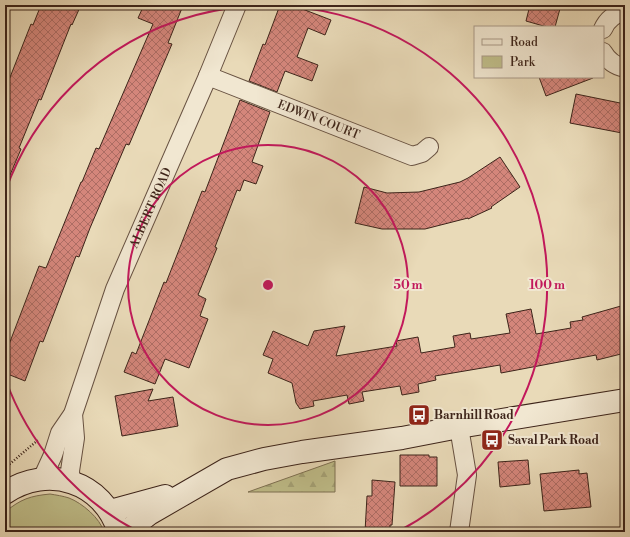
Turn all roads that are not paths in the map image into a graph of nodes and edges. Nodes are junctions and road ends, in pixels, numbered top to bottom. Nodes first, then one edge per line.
1 (237, 5) edge
2 (625, 12) edge
3 (604, 27) edge
4 (604, 54) edge
5 (625, 68) edge
6 (208, 76) junction
7 (429, 147) dead end
8 (625, 400) edge
9 (73, 414) junction
10 (459, 427) junction
11 (42, 479) junction
12 (71, 482) junction
13 (189, 490) junction
14 (5, 494) edge
15 (110, 511) junction
16 (119, 532) edge
17 (126, 532) edge
18 (460, 532) edge

1 - 6 street, ALBERT ROAD
2 - 3 street
4 - 5 street
6 - 7 street, EDWIN COURT
6 - 9 street, ALBERT ROAD
8 - 10 main road
9 - 11 street, ALBERT ROAD
9 - 12 street, ALBERT ROAD
10 - 13 main road
10 - 18 street
11 - 12 main road
11 - 14 main road
12 - 15 main road
13 - 15 main road
13 - 17 main road
15 - 16 main road

